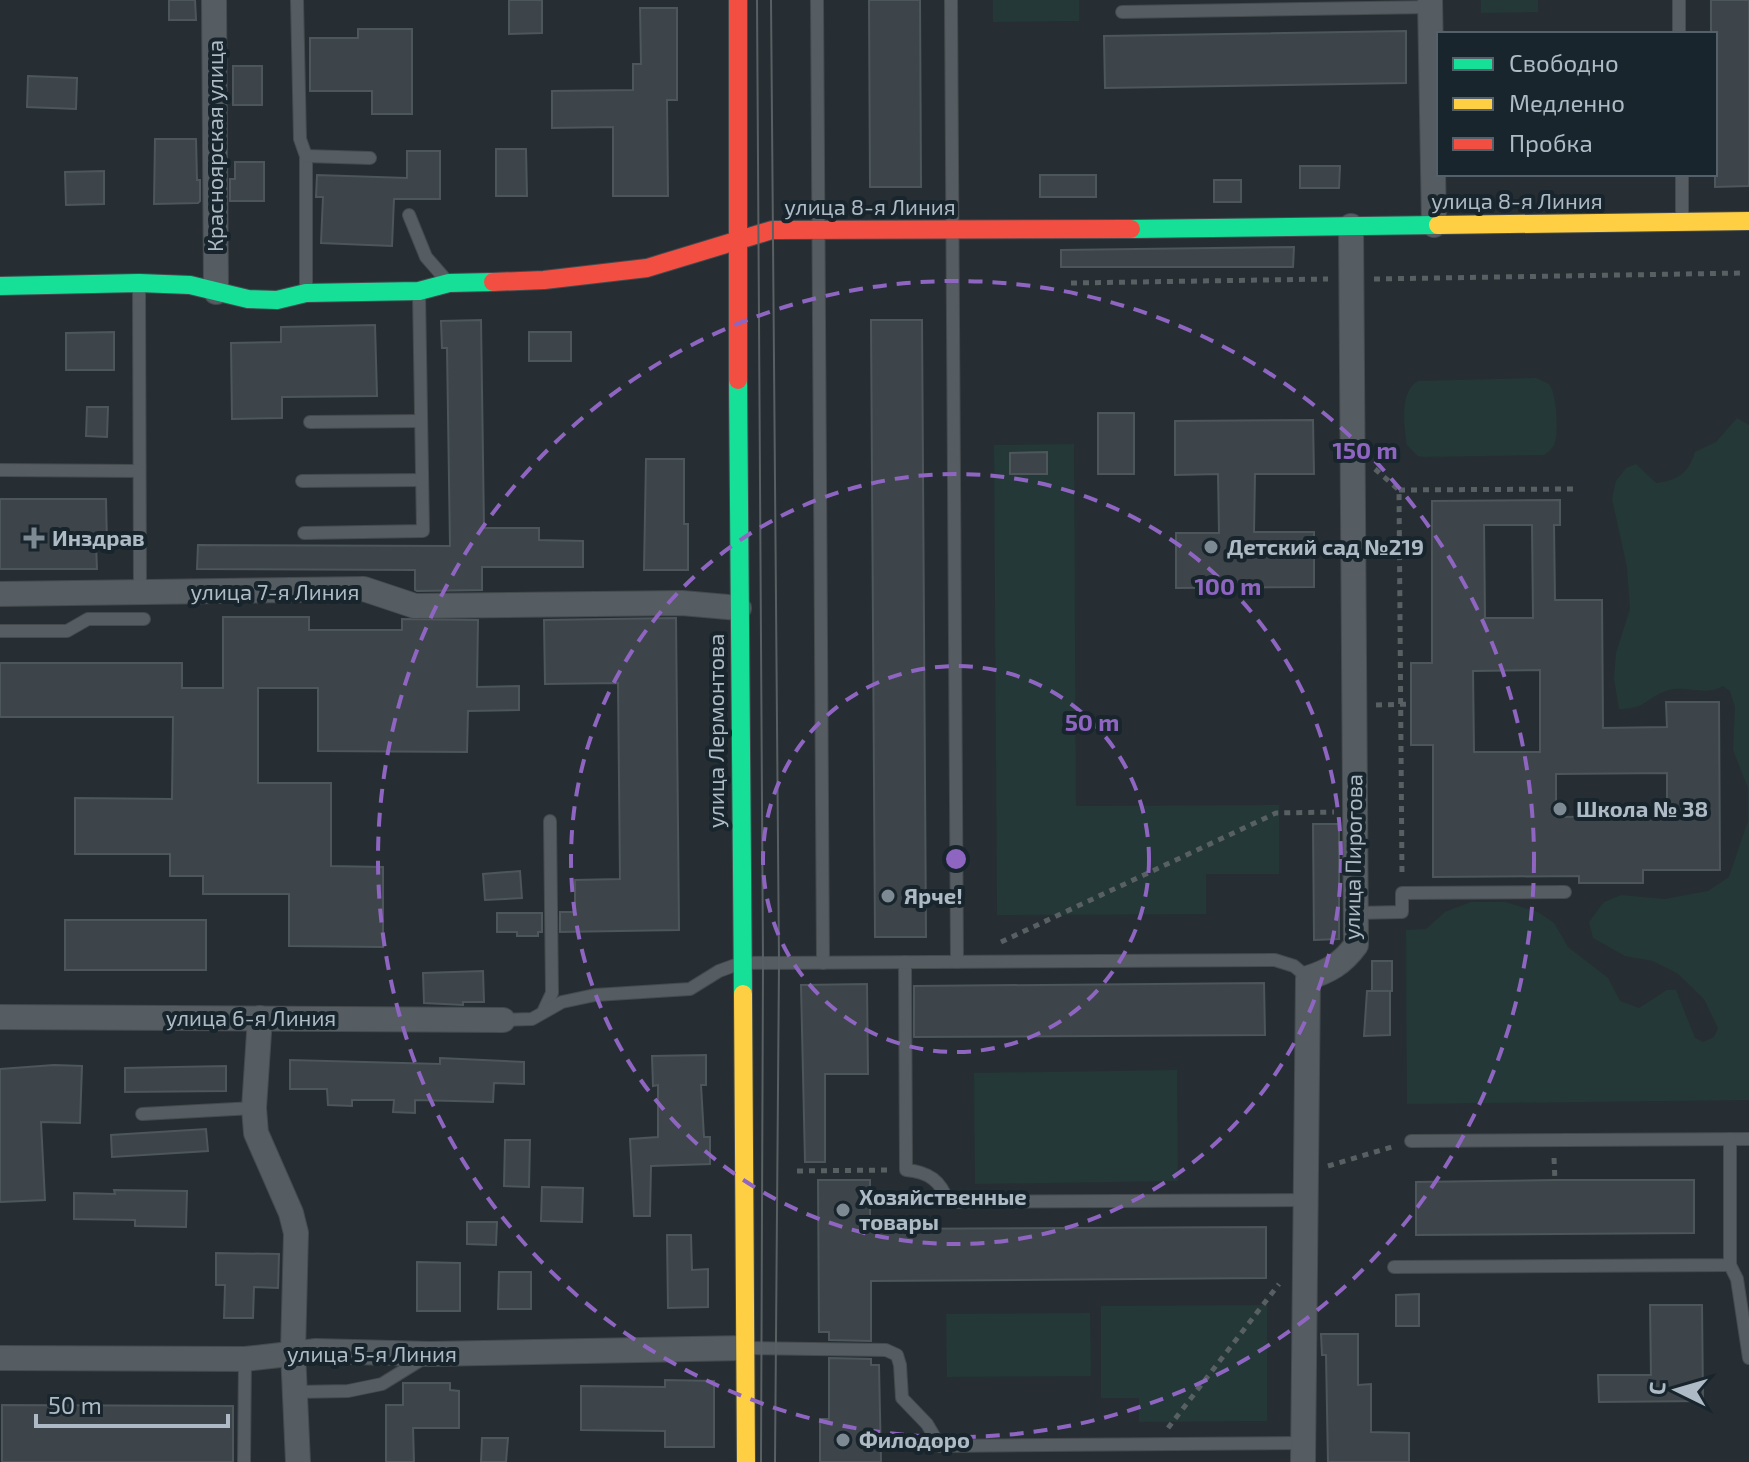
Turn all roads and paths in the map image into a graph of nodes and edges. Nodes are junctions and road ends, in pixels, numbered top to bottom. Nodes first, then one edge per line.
1 (214, 0) edge
2 (297, 0) edge
3 (738, 0) edge
4 (817, 0) edge
5 (951, 0) edge
6 (1679, 0) edge
7 (1430, 3) edge
8 (1122, 12) dead end
9 (1679, 32) edge
10 (306, 156) junction
11 (370, 158) dead end
12 (1682, 176) edge
13 (409, 215) dead end
14 (1749, 221) edge
15 (1682, 223) junction
16 (1434, 225) junction
17 (1351, 226) junction
18 (818, 231) junction
19 (953, 231) junction
20 (737, 241) junction
21 (1745, 273) dead end
22 (1351, 279) junction
23 (139, 283) junction
24 (449, 283) junction
25 (1071, 283) dead end
26 (0, 286) edge
27 (419, 291) junction
28 (216, 292) junction
29 (306, 293) junction
30 (421, 421) junction
31 (310, 422) dead end
32 (1352, 449) junction
33 (0, 470) edge
34 (139, 471) junction
35 (422, 480) junction
36 (302, 481) dead end
37 (1574, 489) dead end
38 (1399, 490) junction
39 (304, 533) dead end
40 (140, 593) junction
41 (0, 594) edge
42 (739, 608) junction
43 (144, 619) dead end
44 (0, 631) edge
45 (1400, 704) junction
46 (1411, 704) dead end
47 (1343, 812) dead end
48 (550, 821) dead end
49 (1565, 892) dead end
50 (1402, 893) junction
51 (1355, 913) junction
52 (999, 942) dead end
53 (905, 962) junction
54 (957, 962) junction
55 (741, 963) junction
56 (823, 963) junction
57 (1308, 978) junction
58 (544, 1010) junction
59 (0, 1017) edge
60 (260, 1018) junction
61 (503, 1020) joint
62 (254, 1108) junction
63 (142, 1114) dead end
64 (1730, 1139) junction
65 (1749, 1139) edge
66 (1411, 1141) joint
67 (906, 1170) junction
68 (797, 1171) dead end
69 (1306, 1172) junction
70 (1306, 1200) junction
71 (1730, 1265) junction
72 (1394, 1267) dead end
73 (1279, 1285) dead end
74 (744, 1348) junction
75 (293, 1352) junction
76 (430, 1354) junction
77 (0, 1358) edge
78 (1749, 1358) edge
79 (245, 1359) junction
80 (295, 1392) junction
81 (1155, 1444) junction
82 (1304, 1453) edge
83 (299, 1461) edge
84 (244, 1462) edge
85 (746, 1462) edge

1 - 28 street, Красноярская улица
2 - 10 lane
3 - 20 street, улица Лермонтова
4 - 18 lane
5 - 19 lane
6 - 9 lane
7 - 8 lane
7 - 16 street
10 - 11 lane
10 - 29 lane
12 - 15 lane
13 - 24 lane
14 - 15 street, улица 8-я Линия
15 - 16 street, улица 8-я Линия
16 - 17 street, улица 8-я Линия
17 - 19 street, улица 8-я Линия
17 - 22 street, улица Пирогова
18 - 19 street, улица 8-я Линия
18 - 20 street, улица 8-я Линия
18 - 56 lane
19 - 54 lane
20 - 24 street, улица 8-я Линия
20 - 42 street, улица Лермонтова
21 - 22 path
22 - 25 path
22 - 32 street, улица Пирогова
23 - 26 street, улица 8-я Линия
23 - 28 street, улица 8-я Линия
23 - 34 lane
24 - 27 street, улица 8-я Линия
27 - 29 street, улица 8-я Линия
27 - 30 lane
28 - 29 street, улица 8-я Линия
30 - 31 lane
30 - 35 lane
32 - 38 path
32 - 51 street, улица Пирогова
33 - 34 lane
34 - 40 lane
35 - 36 lane
35 - 39 lane
37 - 38 path
38 - 45 path
40 - 41 street, улица 7-я Линия
40 - 42 street, улица 7-я Линия
42 - 55 street, улица Лермонтова
43 - 44 lane
45 - 46 path
45 - 50 path
47 - 52 path
48 - 58 lane
49 - 50 lane
50 - 51 lane
51 - 57 street, улица Пирогова
53 - 54 lane
53 - 56 lane
53 - 67 lane
54 - 57 lane
55 - 56 lane
55 - 58 lane
55 - 74 street, улица Лермонтова
57 - 69 street
58 - 61 lane
59 - 60 street, улица 6-я Линия
60 - 61 street, улица 6-я Линия
60 - 62 street
62 - 63 lane
62 - 75 street
64 - 65 lane
64 - 66 lane
64 - 71 lane
66 - 69 path
67 - 68 path
67 - 70 lane
69 - 70 street
70 - 82 street
71 - 72 lane
71 - 78 lane
73 - 81 path
74 - 76 street, улица 5-я Линия
74 - 81 lane
74 - 85 street, улица Лермонтова
75 - 76 street, улица 5-я Линия
75 - 79 street, улица 5-я Линия
75 - 80 street
76 - 80 lane
77 - 79 street, улица 5-я Линия
79 - 84 lane
80 - 83 street
81 - 82 lane

